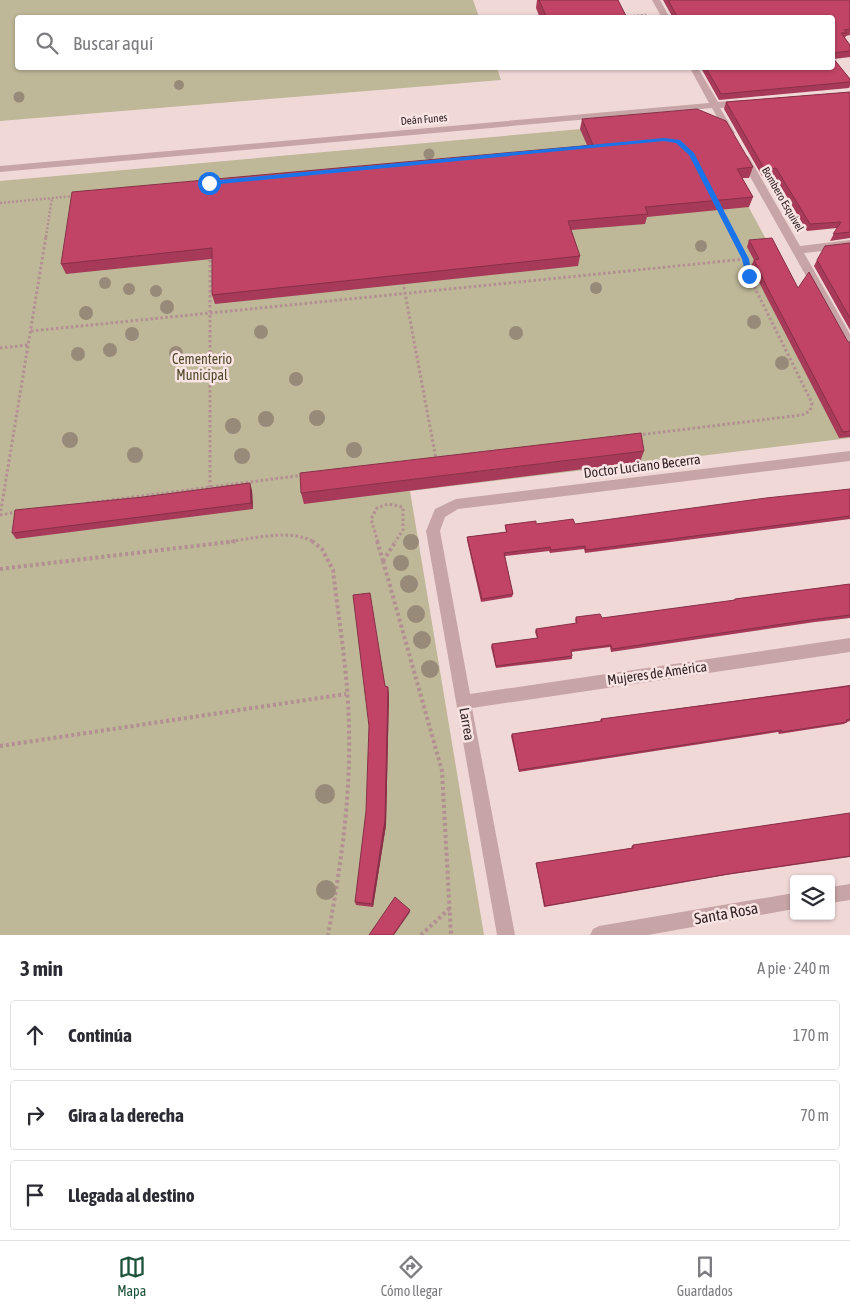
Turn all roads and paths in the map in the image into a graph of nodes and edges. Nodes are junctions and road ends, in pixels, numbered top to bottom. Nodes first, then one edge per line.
1 (656, 0) edge
2 (664, 15) edge
3 (695, 70) edge
4 (753, 102) edge
5 (715, 105) junction
6 (0, 169) edge
7 (82, 195) edge
8 (52, 198) junction
9 (0, 203) edge
10 (719, 206) edge
11 (850, 244) edge
12 (797, 250) junction
13 (210, 253) edge
14 (746, 259) junction
15 (402, 274) edge
16 (405, 294) junction
17 (210, 313) junction
18 (31, 331) junction
19 (850, 344) edge
20 (28, 345) junction
21 (0, 348) edge
22 (634, 435) edge
23 (850, 456) edge
24 (446, 457) edge
25 (308, 474) edge
26 (210, 487) junction
27 (86, 503) edge
28 (19, 512) edge
29 (440, 513) joint
30 (0, 515) edge
31 (382, 562) junction
32 (0, 569) edge
33 (850, 645) edge
34 (346, 694) junction
35 (463, 702) junction
36 (0, 746) edge
37 (850, 892) edge
38 (835, 894) edge
39 (790, 903) edge
40 (450, 908) junction
41 (328, 935) edge
42 (421, 935) edge
43 (451, 935) edge
44 (506, 935) edge
45 (598, 935) edge

1 - 2 street
3 - 5 street, Bombero Esquivel
4 - 5 street, Deán Funes
5 - 6 street, Deán Funes
5 - 12 street, Bombero Esquivel
7 - 8 path
8 - 9 path
8 - 18 path
10 - 14 path
11 - 12 street
12 - 19 street, Bombero Esquivel
13 - 17 path
14 - 16 path
14 - 22 path
15 - 16 path
16 - 17 path
16 - 24 path
17 - 18 path
17 - 26 path
18 - 20 path
20 - 21 path
20 - 30 path
23 - 29 street, Doctor Luciano Becerra
25 - 26 path
26 - 27 path
28 - 30 path
29 - 35 street, Larrea
31 - 31 path
31 - 40 path
32 - 34 path
33 - 35 street, Mujeres de América
34 - 36 path
34 - 41 path
35 - 44 street, Larrea
37 - 38 street
39 - 45 street, Santa Rosa
40 - 42 path
40 - 43 path

